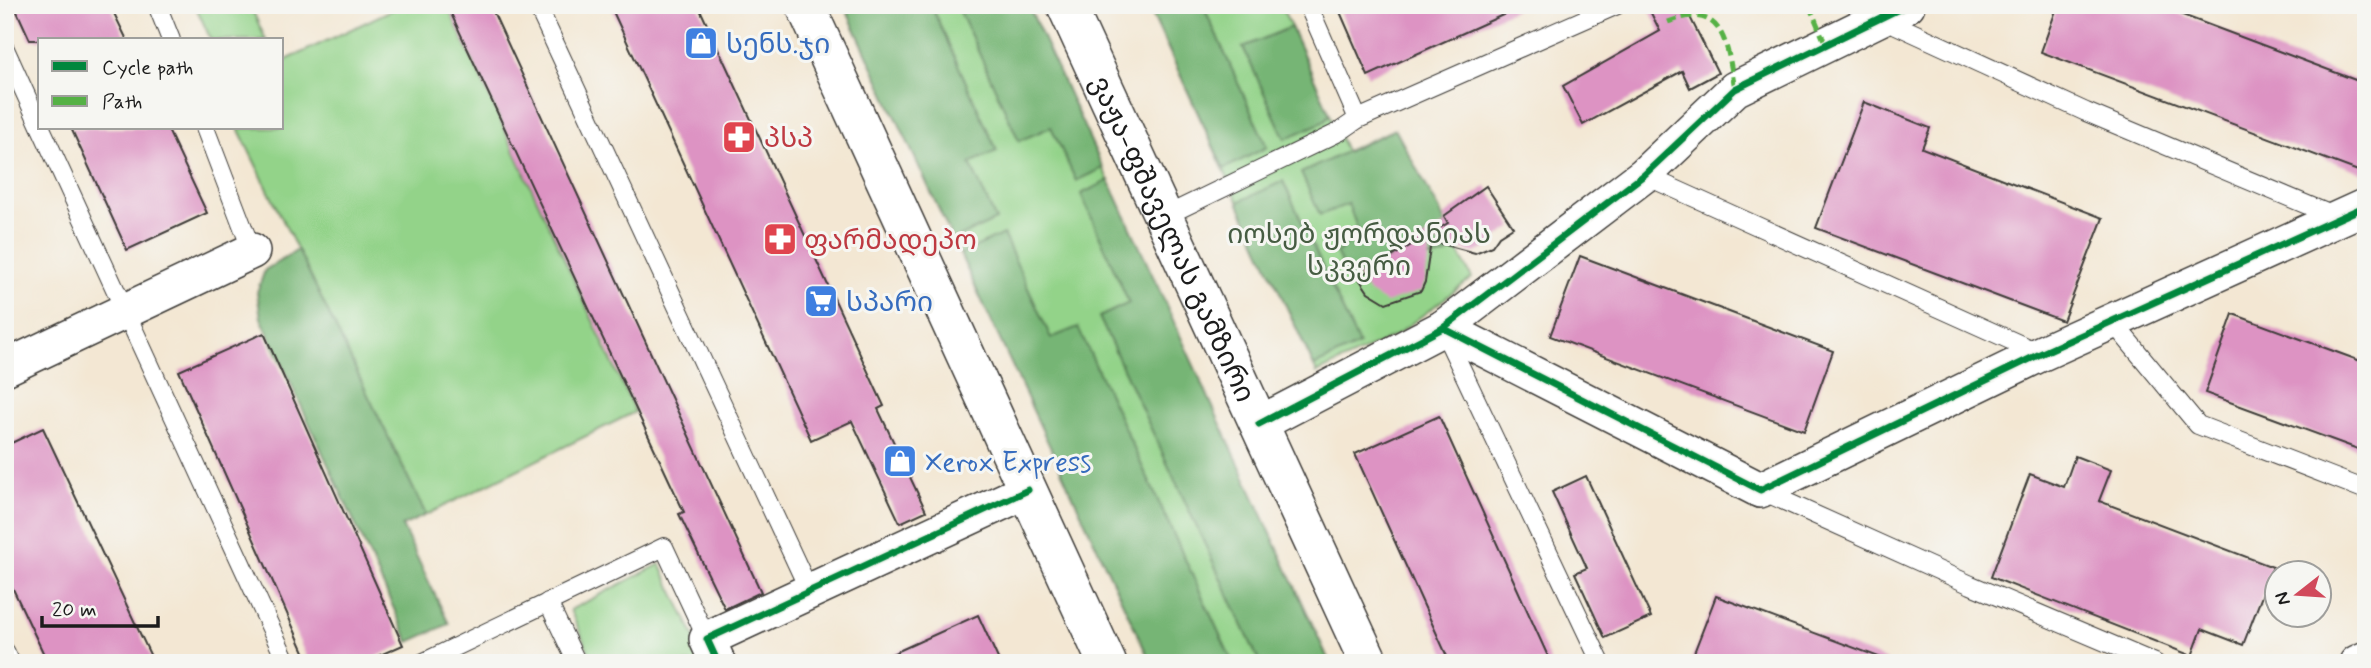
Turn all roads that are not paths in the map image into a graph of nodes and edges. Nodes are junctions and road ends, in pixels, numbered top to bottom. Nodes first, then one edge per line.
1 (157, 5) edge
2 (537, 5) edge
3 (805, 5) edge
4 (1066, 5) edge
5 (1308, 5) edge
6 (1617, 5) edge
7 (1894, 11) edge
8 (170, 38) edge
9 (5, 49) edge
10 (1358, 119) junction
11 (38, 120) edge
12 (42, 130) edge
13 (206, 130) edge
14 (1644, 175) junction
15 (2352, 212) edge
16 (1163, 217) junction
17 (252, 251) joint
18 (124, 312) junction
19 (2111, 320) junction
20 (1443, 328) junction
21 (2040, 354) junction
22 (5, 368) edge
23 (1259, 424) junction
24 (2366, 489) edge
25 (1028, 490) junction
26 (1760, 490) junction
27 (809, 590) junction
28 (548, 602) junction
29 (5, 651) edge
30 (713, 651) edge
31 (2366, 659) edge
32 (11, 663) edge
33 (287, 663) edge
34 (422, 663) edge
35 (577, 663) edge
36 (1107, 663) edge
37 (1369, 663) edge
38 (1601, 663) edge
39 (2155, 663) edge
40 (2357, 663) edge

1 - 8 lane
2 - 27 lane
3 - 25 main road
4 - 16 main road, ვაჟა-ფშაველას გამზირი
5 - 10 lane
6 - 10 lane
7 - 14 street
7 - 15 lane
9 - 11 lane
10 - 16 lane
12 - 18 lane
13 - 17 lane
14 - 20 street
14 - 21 lane
15 - 19 street
16 - 23 main road, ვაჟა-ფშაველას გამზირი
17 - 18 street
18 - 22 street
18 - 33 lane
19 - 21 street
19 - 24 lane
20 - 23 street
20 - 26 street
20 - 38 lane
21 - 26 street
23 - 37 main road, ვაჟა-ფშაველას გამზირი
25 - 27 street
25 - 36 main road
26 - 39 lane
27 - 30 street
28 - 30 lane
28 - 34 lane
28 - 35 lane
29 - 32 lane
31 - 40 street

